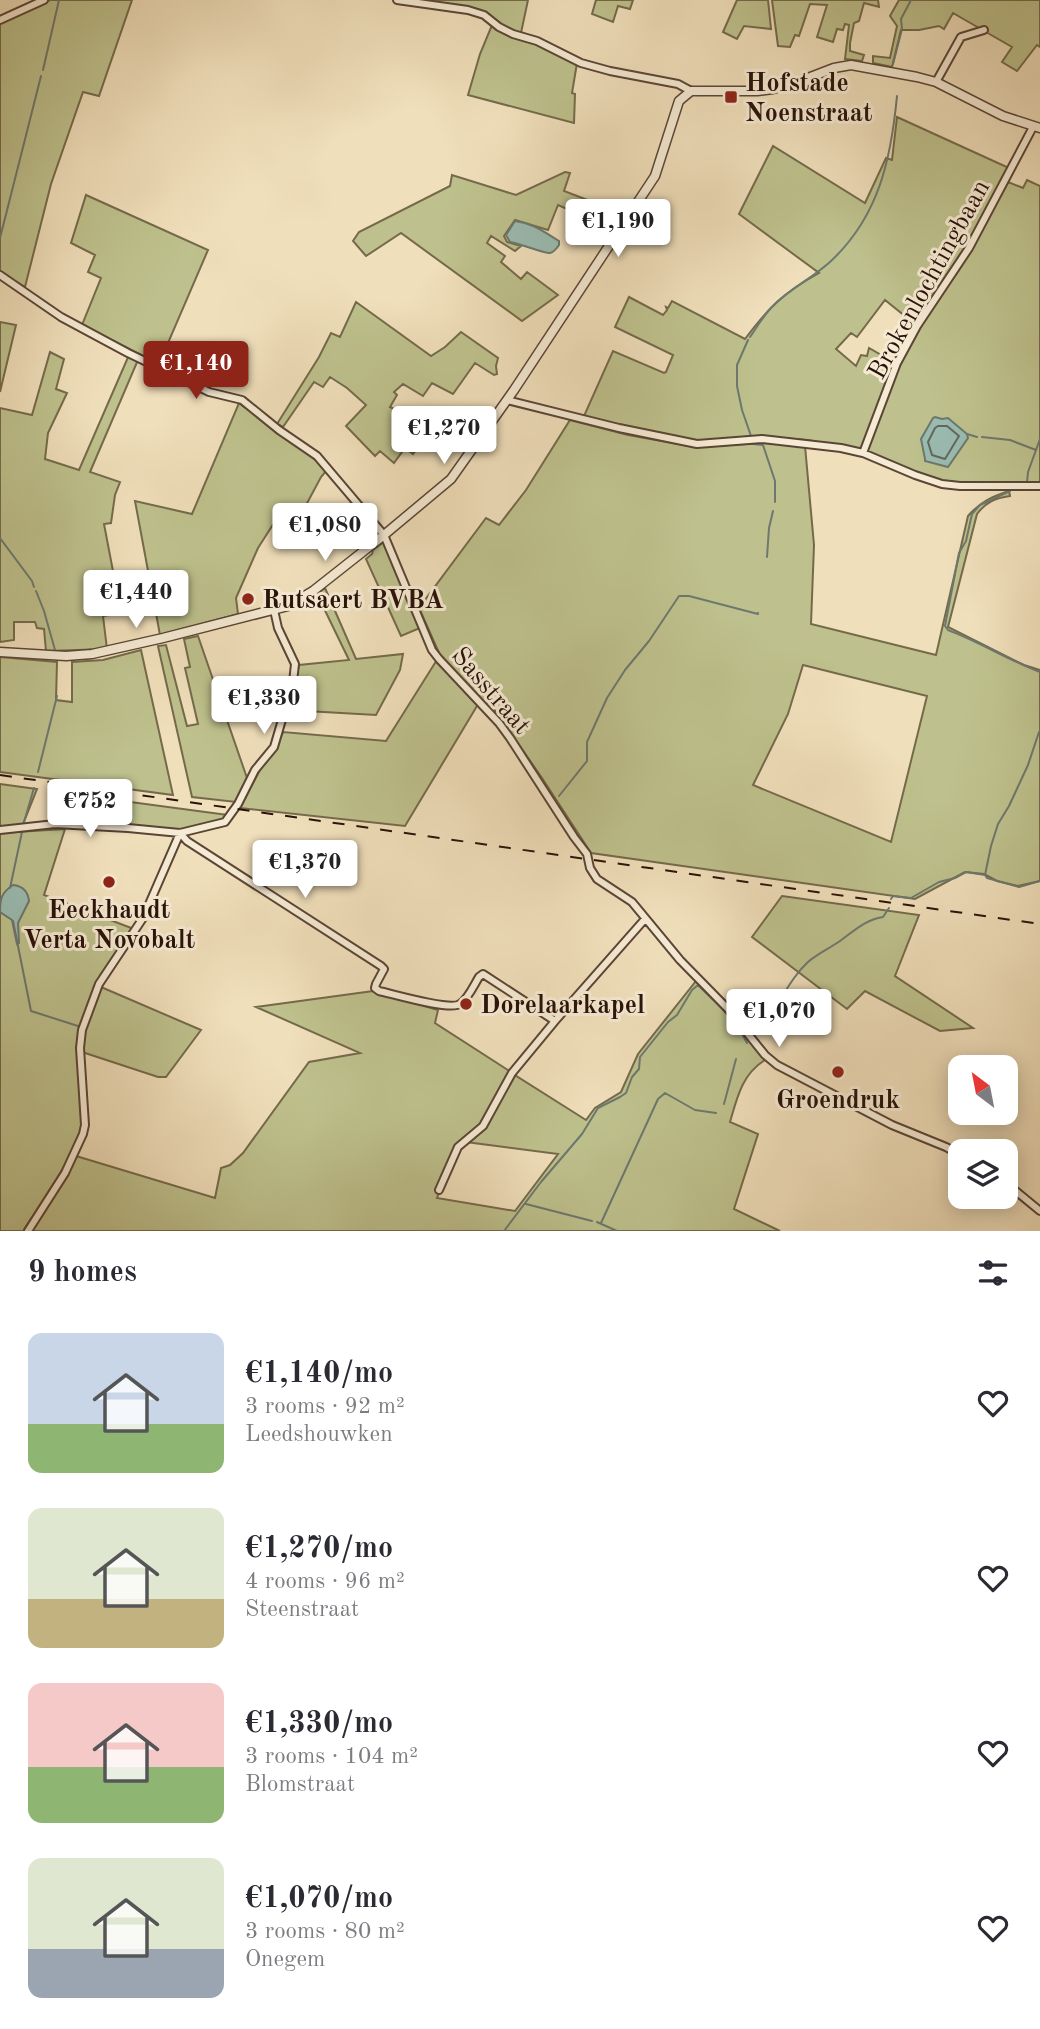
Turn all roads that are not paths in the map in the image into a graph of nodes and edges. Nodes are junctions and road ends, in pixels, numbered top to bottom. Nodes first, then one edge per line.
1 (44, 0) edge
2 (397, 0) edge
3 (0, 20) edge
4 (984, 30) dead end
5 (936, 82) junction
6 (691, 91) junction
7 (1036, 127) edge
8 (0, 275) edge
9 (507, 400) junction
10 (863, 453) junction
11 (1040, 486) edge
12 (384, 535) junction
13 (274, 610) junction
14 (0, 652) edge
15 (0, 830) edge
16 (180, 834) junction
17 (645, 919) junction
18 (555, 1021) junction
19 (948, 1148) edge
20 (439, 1190) dead end
21 (1018, 1193) edge
22 (1040, 1211) edge
23 (28, 1231) edge

1 - 3 street
2 - 6 street
4 - 5 street
5 - 6 street
5 - 7 street
6 - 9 street
7 - 10 street, Brokenlochtingbaan
8 - 12 street, Sasstraat
9 - 10 street
9 - 12 street
10 - 11 street
12 - 13 street
12 - 17 street, Sasstraat
13 - 14 street
13 - 16 street
15 - 16 street
16 - 18 street
16 - 23 street
17 - 18 street
17 - 19 street
18 - 20 street
21 - 22 street

